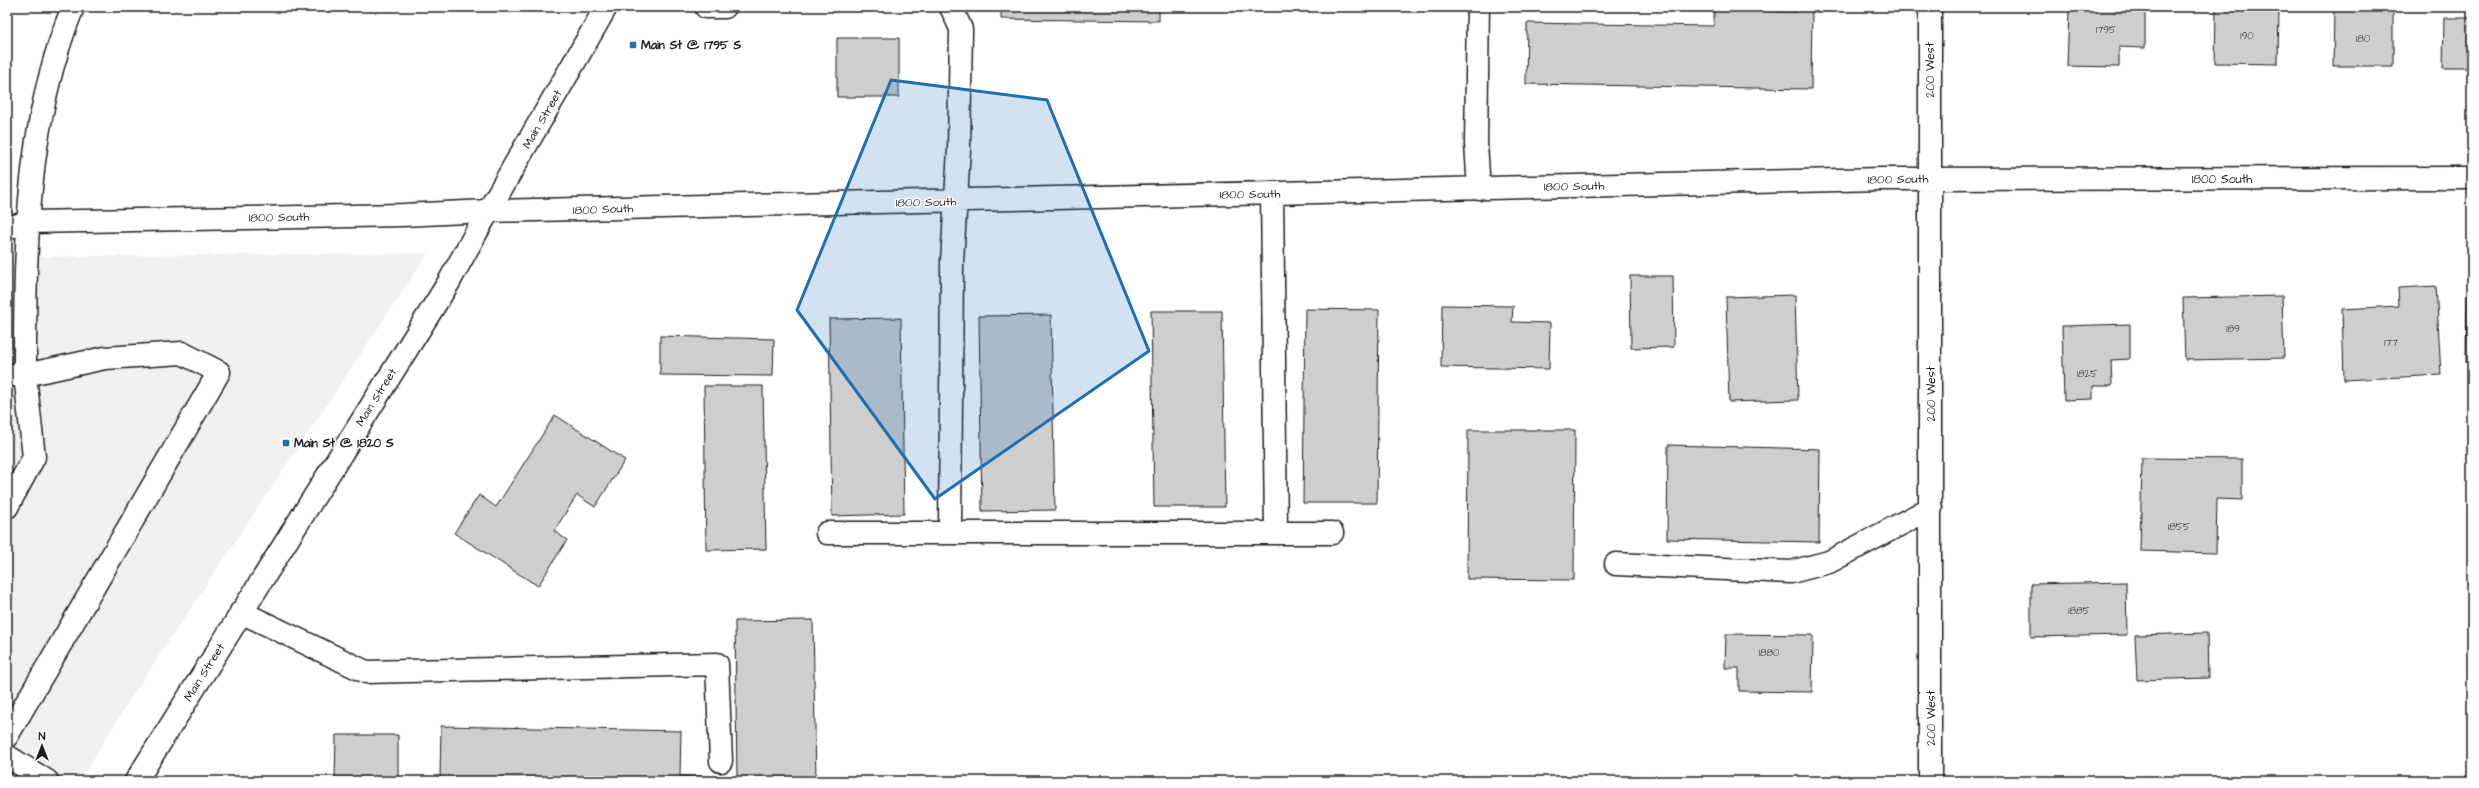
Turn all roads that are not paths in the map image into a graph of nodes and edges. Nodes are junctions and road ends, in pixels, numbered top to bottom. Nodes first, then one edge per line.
1 (73, 7) edge
2 (606, 7) edge
3 (706, 7) edge
4 (725, 7) edge
5 (951, 7) edge
6 (1478, 7) edge
7 (1930, 7) edge
8 (2472, 178) edge
9 (1930, 179) junction
10 (1479, 188) junction
11 (1272, 193) junction
12 (955, 202) junction
13 (487, 211) junction
14 (7, 215) edge
15 (29, 222) junction
16 (7, 228) edge
17 (16, 375) edge
18 (7, 507) edge
19 (1931, 508) junction
20 (827, 533) dead end
21 (950, 533) junction
22 (1276, 533) junction
23 (1332, 533) dead end
24 (1616, 564) dead end
25 (241, 612) junction
26 (7, 736) edge
27 (7, 756) edge
28 (722, 761) dead end
29 (47, 781) edge
30 (136, 781) edge
31 (1930, 781) edge

1 - 15 street
2 - 13 street, Main Street
3 - 4 street
5 - 12 street
6 - 10 street
7 - 9 street, 200 West
8 - 9 street, 1800 South
9 - 10 street, 1800 South
9 - 19 street, 200 West
10 - 11 street, 1800 South
11 - 12 street, 1800 South
11 - 22 street
12 - 13 street, 1800 South
12 - 21 street
13 - 15 street, 1800 South
13 - 25 street, Main Street
14 - 15 street, 1800 South
15 - 16 street, 1800 South
15 - 17 street
17 - 18 street
17 - 26 street
19 - 24 street
19 - 31 street, 200 West
20 - 21 street
21 - 22 street
22 - 23 street
25 - 28 street
25 - 30 street, Main Street
27 - 29 street

